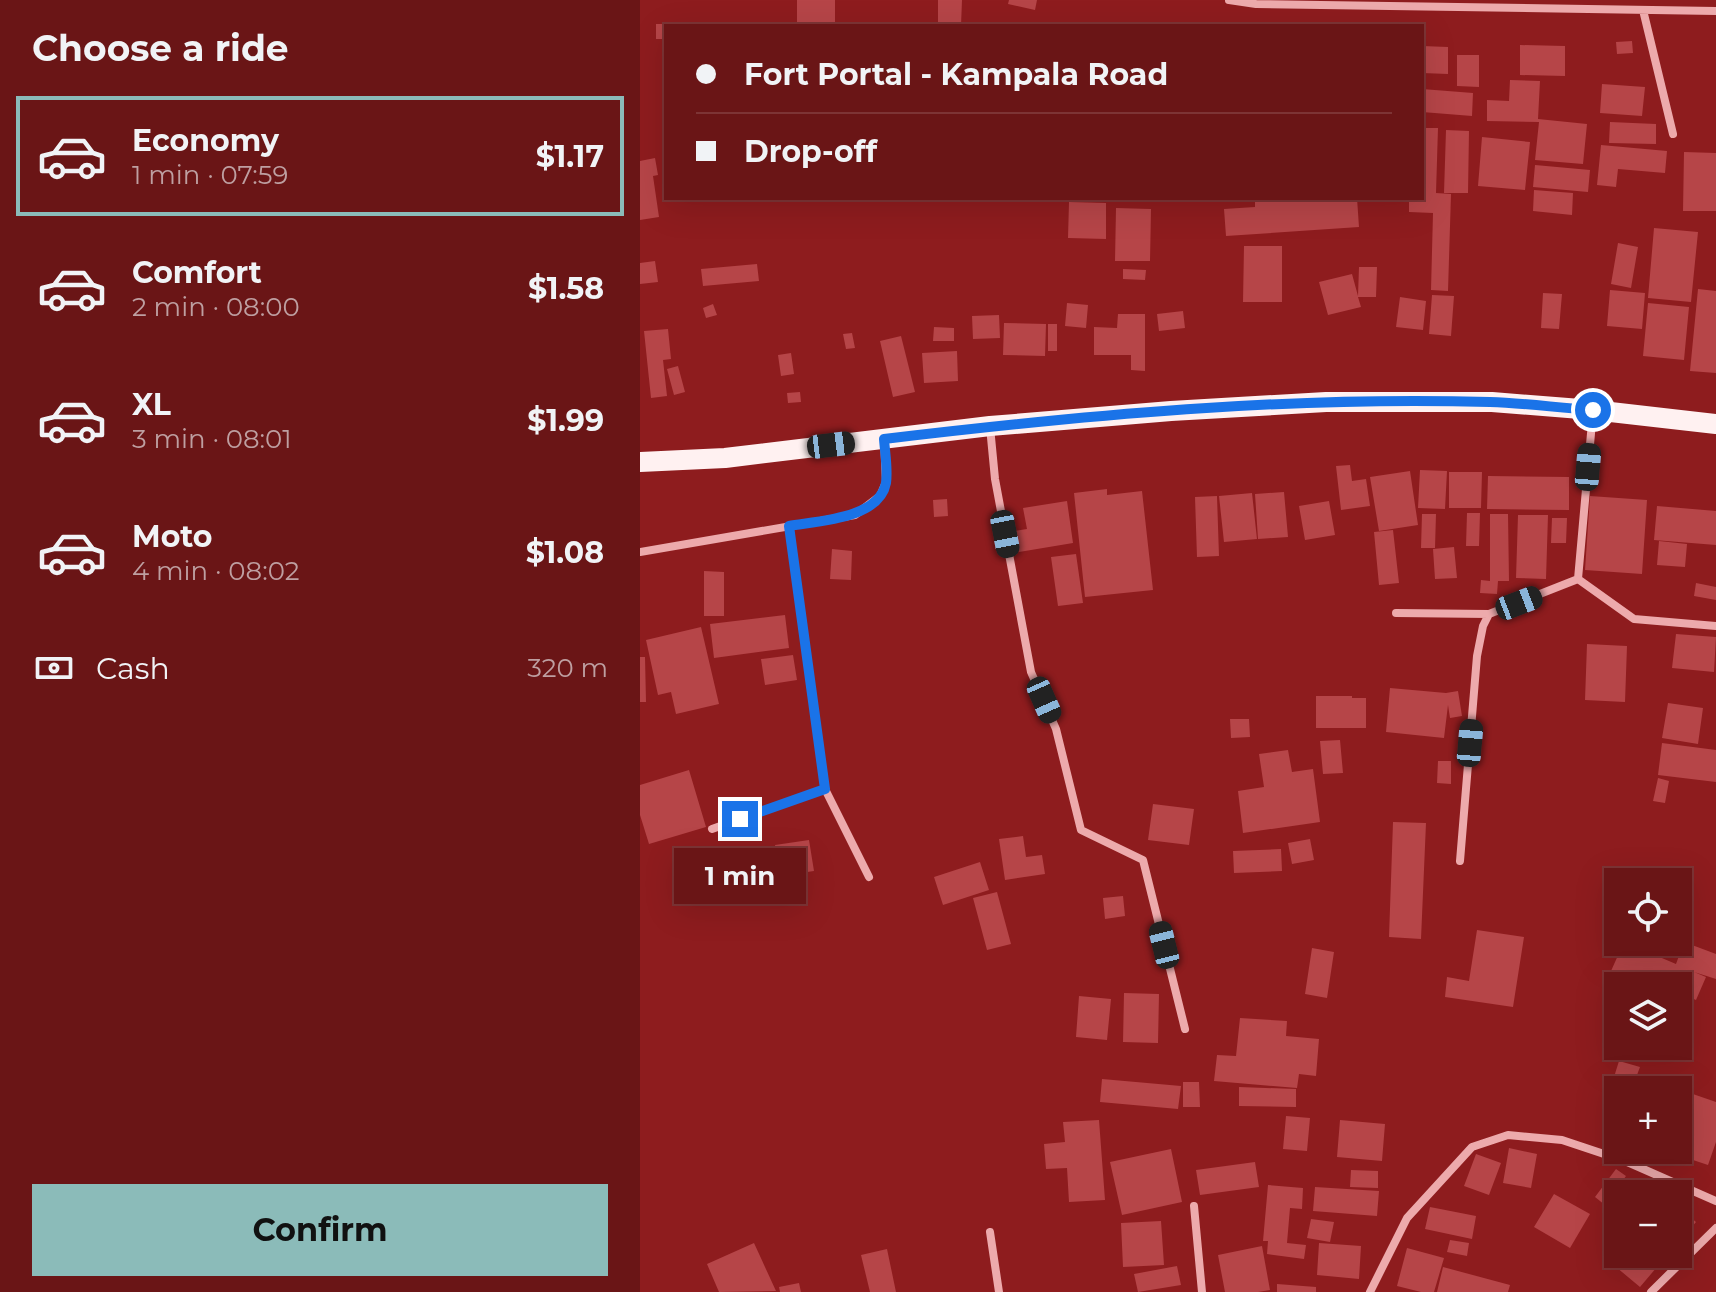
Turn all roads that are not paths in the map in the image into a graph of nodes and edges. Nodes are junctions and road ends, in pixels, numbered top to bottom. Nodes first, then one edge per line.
1 (1229, 0) edge
2 (1643, 10) junction
3 (1716, 11) edge
4 (1673, 134) dead end
5 (1593, 410) junction
6 (1716, 424) edge
7 (990, 426) junction
8 (884, 439) junction
9 (640, 462) edge
10 (789, 526) junction
11 (640, 552) edge
12 (1578, 579) junction
13 (1396, 613) dead end
14 (1489, 614) junction
15 (1716, 626) edge
16 (825, 789) junction
17 (712, 829) dead end
18 (1460, 861) dead end
19 (869, 877) dead end
20 (1185, 1029) dead end
21 (1716, 1201) edge
22 (1194, 1206) dead end
23 (1716, 1228) edge
24 (990, 1232) dead end
25 (999, 1292) edge
26 (1202, 1292) edge
27 (1370, 1292) edge
28 (1651, 1292) edge

1 - 2 street
2 - 3 street
2 - 4 street
5 - 6 main road
5 - 7 main road
5 - 12 street
7 - 8 main road
7 - 20 street
8 - 9 main road
8 - 10 street
10 - 11 street
10 - 16 street
12 - 14 street
12 - 15 street
13 - 14 street
14 - 18 street
16 - 17 street
16 - 19 street
21 - 27 street
22 - 26 street
23 - 28 street
24 - 25 street

